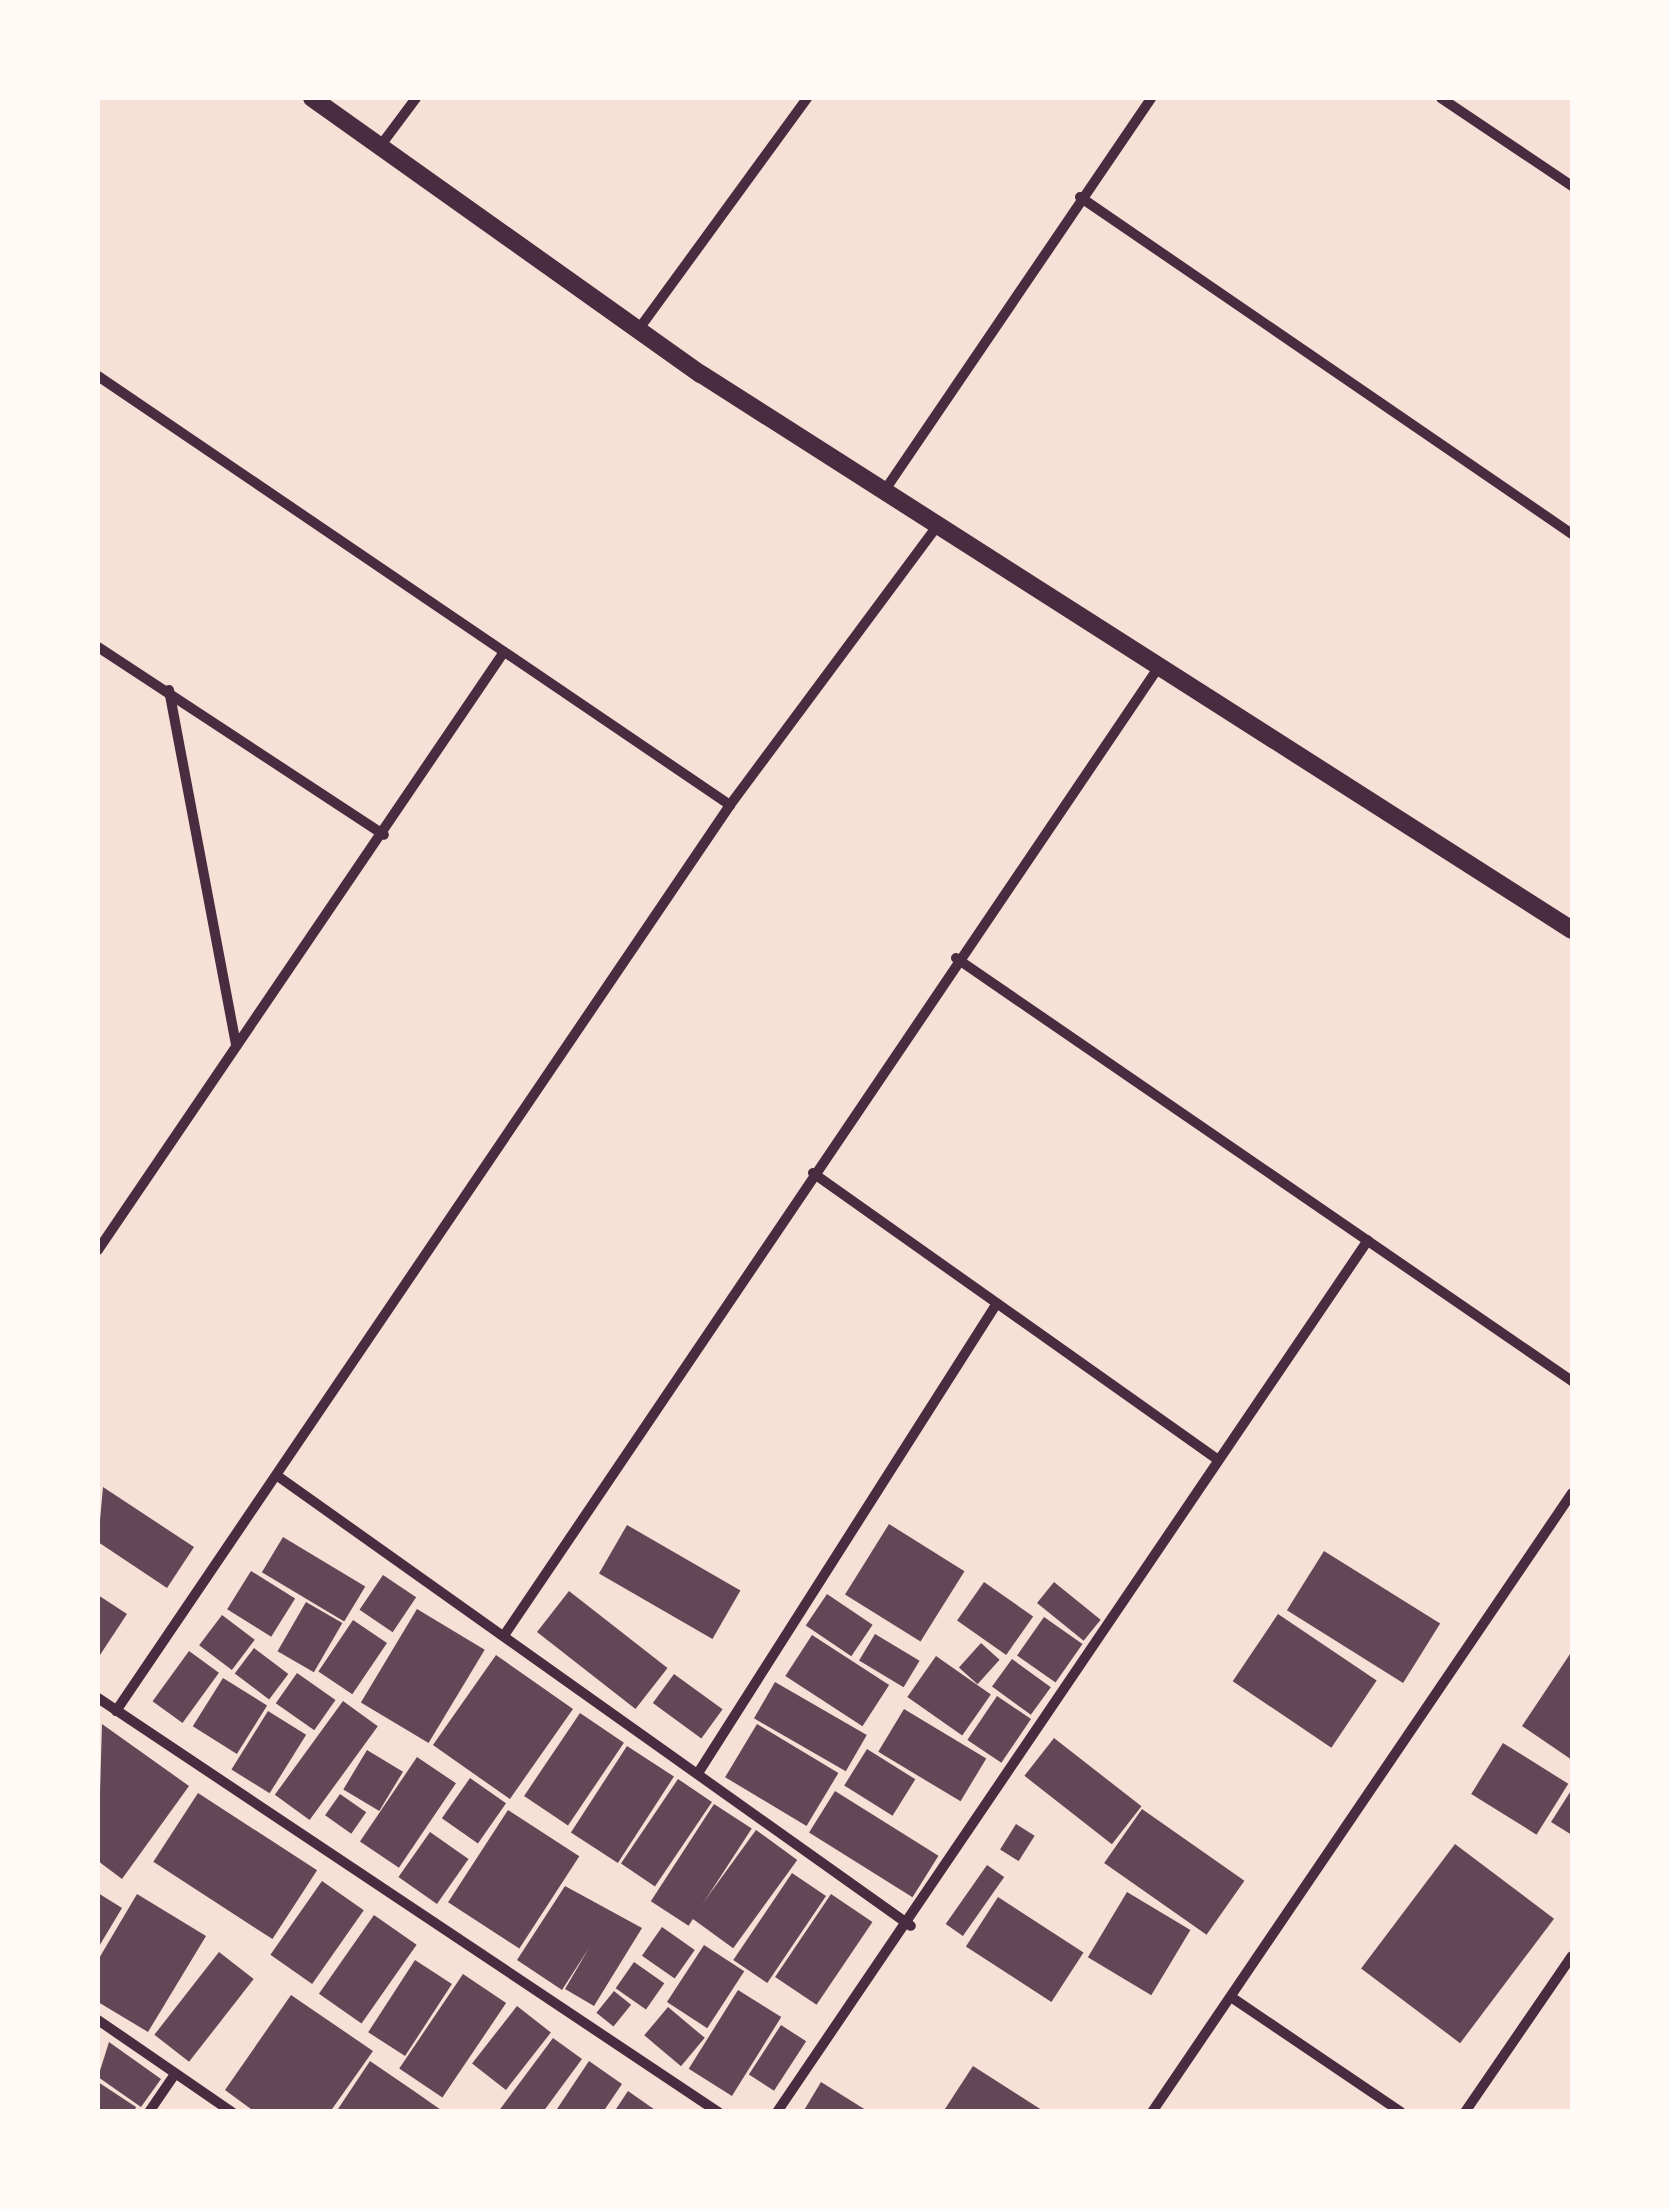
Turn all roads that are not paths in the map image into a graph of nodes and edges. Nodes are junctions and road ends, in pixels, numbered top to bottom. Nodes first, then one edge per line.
1 (312, 98) edge
2 (416, 98) edge
3 (806, 98) edge
4 (1151, 98) edge
5 (1440, 98) edge
6 (382, 144) junction
7 (1572, 186) edge
8 (1080, 197) junction
9 (641, 326) junction
10 (98, 376) edge
11 (888, 486) junction
12 (938, 525) junction
13 (1572, 534) edge
14 (98, 646) edge
15 (504, 652) junction
16 (1158, 668) junction
17 (169, 690) junction
18 (730, 805) junction
19 (384, 834) junction
20 (1572, 930) edge
21 (956, 958) junction
22 (236, 1046) junction
23 (813, 1173) junction
24 (1368, 1240) junction
25 (98, 1250) edge
26 (996, 1303) junction
27 (1572, 1381) edge
28 (1218, 1460) junction
29 (279, 1477) junction
30 (1572, 1493) edge
31 (505, 1634) junction
32 (98, 1698) edge
33 (116, 1711) junction
34 (700, 1770) junction
35 (911, 1926) junction
36 (1572, 1956) edge
37 (1230, 1996) junction
38 (98, 2020) edge
39 (175, 2074) junction
40 (150, 2112) edge
41 (232, 2112) edge
42 (718, 2112) edge
43 (777, 2112) edge
44 (1152, 2112) edge
45 (1401, 2112) edge
46 (1465, 2112) edge

1 - 6 street
2 - 6 street
3 - 9 street
4 - 8 street
5 - 7 street
6 - 9 street
8 - 11 street
8 - 13 street
9 - 11 street
10 - 15 street
11 - 12 street
12 - 16 street
12 - 18 street
14 - 17 street
15 - 18 street
15 - 19 street
16 - 20 street
16 - 21 street
17 - 19 street
17 - 22 street
18 - 29 street
19 - 22 street
21 - 23 street
21 - 24 street
22 - 25 street
23 - 26 street
23 - 31 street
24 - 27 street
24 - 28 street
26 - 28 street
26 - 34 street
28 - 35 street
29 - 31 street
29 - 33 street
30 - 37 street
31 - 34 street
32 - 33 street
33 - 42 street
34 - 35 street
35 - 43 street
36 - 46 street
37 - 44 street
37 - 45 street
38 - 39 street
39 - 40 street
39 - 41 street

